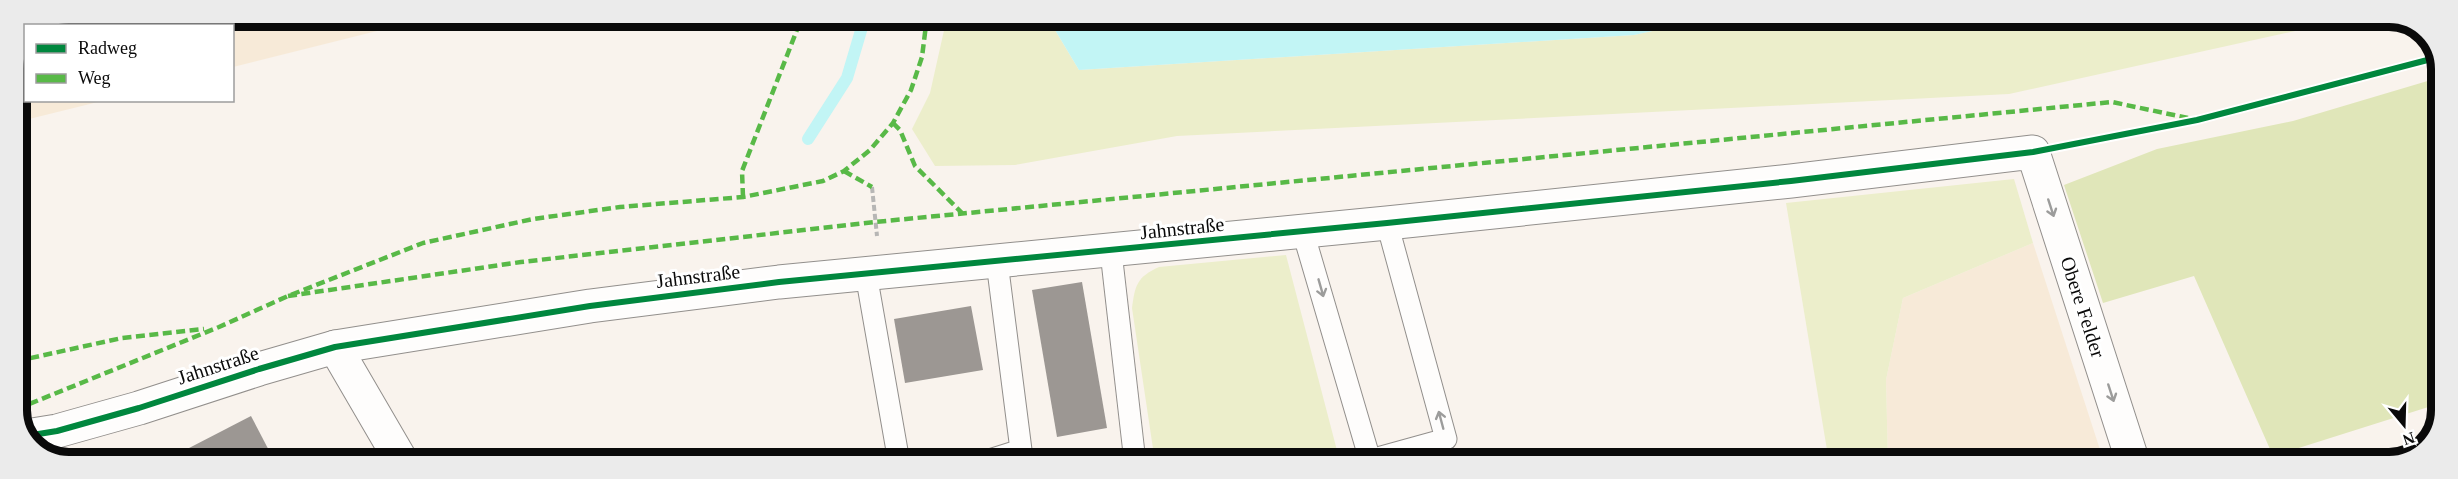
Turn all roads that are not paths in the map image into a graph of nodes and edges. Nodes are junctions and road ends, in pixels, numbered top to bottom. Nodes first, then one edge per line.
1 (2033, 152) joint
2 (1388, 224) junction
3 (1303, 232) junction
4 (1112, 252) junction
5 (997, 262) junction
6 (866, 274) junction
7 (336, 347) junction
8 (35, 434) edge
9 (396, 452) edge
10 (897, 452) edge
11 (1015, 452) edge
12 (1134, 452) edge
13 (1368, 452) edge
14 (1399, 452) edge
15 (2130, 452) edge

1 - 2 street, Jahnstraße
1 -> 15 street, Obere Felder
2 - 3 street, Jahnstraße
14 -> 2 lane
3 - 4 street, Jahnstraße
3 -> 13 lane
4 - 5 street, Jahnstraße
4 - 12 lane
5 - 6 street, Jahnstraße
5 - 11 lane
6 - 7 street, Jahnstraße
6 - 10 lane
7 - 8 street, Jahnstraße
7 - 9 street

